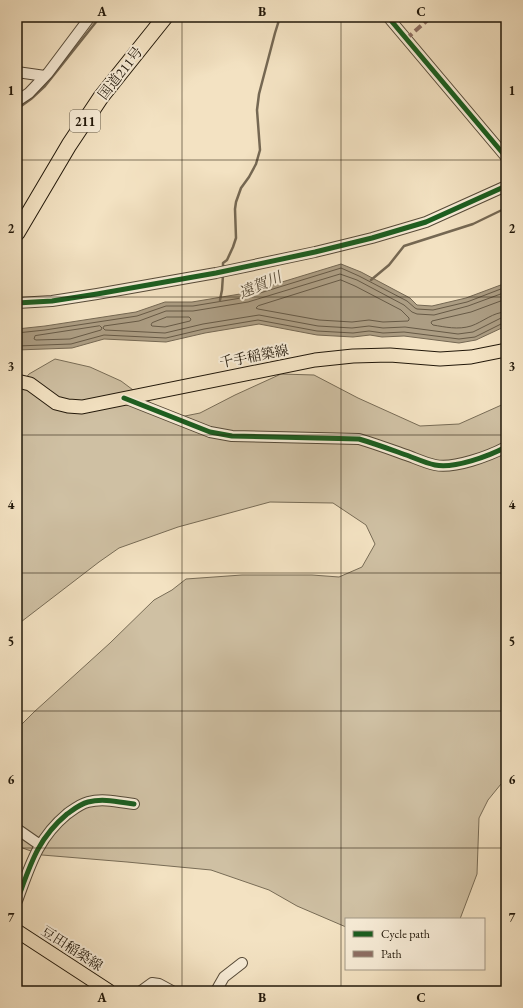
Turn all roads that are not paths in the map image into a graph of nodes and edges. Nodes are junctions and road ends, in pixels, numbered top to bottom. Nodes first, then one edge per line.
1 (90, 17) edge
2 (165, 17) edge
3 (388, 17) edge
4 (17, 72) edge
5 (45, 76) junction
6 (17, 101) edge
7 (506, 157) edge
8 (506, 186) edge
9 (17, 233) edge
10 (17, 303) edge
11 (506, 350) edge
12 (17, 380) edge
13 (124, 398) junction
14 (506, 447) edge
15 (134, 804) dead end
16 (17, 829) edge
17 (40, 845) junction
18 (17, 901) edge
19 (17, 931) edge
20 (242, 963) dead end
21 (109, 991) edge
22 (141, 991) edge
23 (172, 991) edge
24 (216, 991) edge

1 - 5 street
2 - 9 highway, 国道211号 / 211
3 - 7 street
4 - 5 street
5 - 6 street
8 - 10 street
11 - 13 main road, 千手稲築線
12 - 13 main road, 千手稲築線
13 - 14 street
15 - 17 street
16 - 17 street
17 - 18 street
19 - 21 main road, 豆田稲築線
20 - 24 street
22 - 23 street

